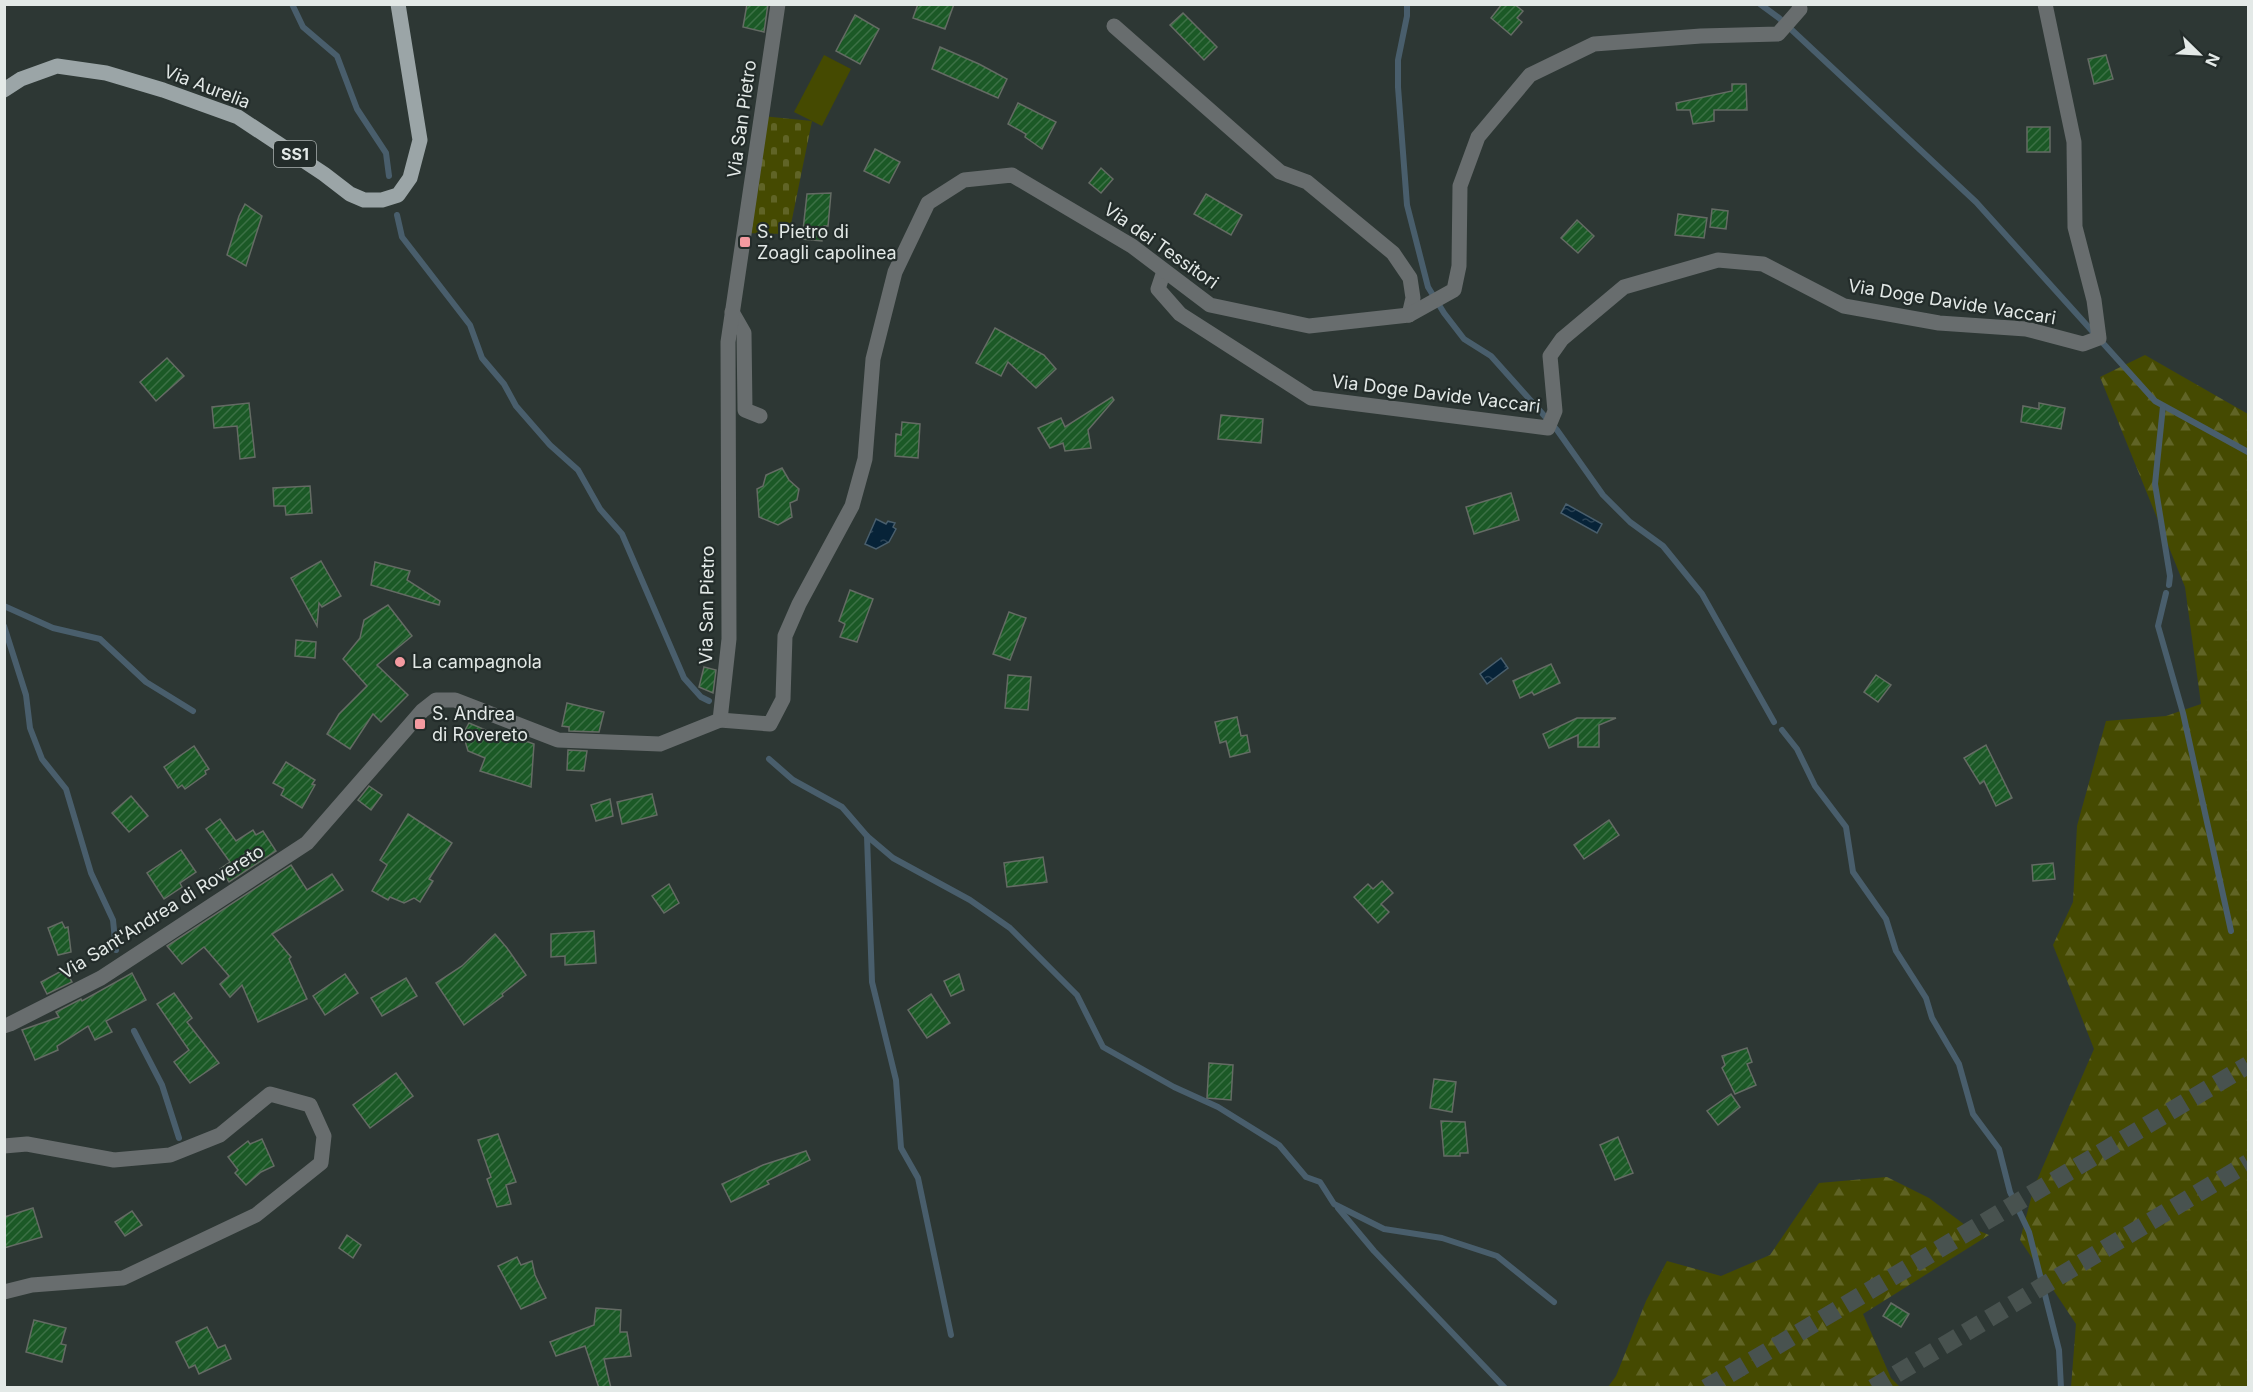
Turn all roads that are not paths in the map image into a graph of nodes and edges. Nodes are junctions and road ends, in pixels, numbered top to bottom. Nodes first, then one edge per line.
1 (398, 4) edge
2 (778, 4) edge
3 (1799, 4) edge
4 (2044, 4) edge
5 (1114, 26) dead end
6 (4, 90) edge
7 (1164, 271) junction
8 (732, 312) junction
9 (1409, 315) junction
10 (760, 416) dead end
11 (720, 720) junction
12 (4, 1026) edge
13 (4, 1146) edge
14 (4, 1292) edge

1 - 6 main road, Via Aurelia / SS1
2 - 8 street, Via San Pietro
3 - 9 street, Via dei Tessitori
4 - 7 street, Via Doge Davide Vaccari
5 - 9 street
7 - 9 street, Via dei Tessitori
7 - 11 street, Via dei Tessitori
8 - 10 street
8 - 11 street, Via San Pietro
11 - 12 street, Via Sant'Andrea di Rovereto
13 - 14 street

